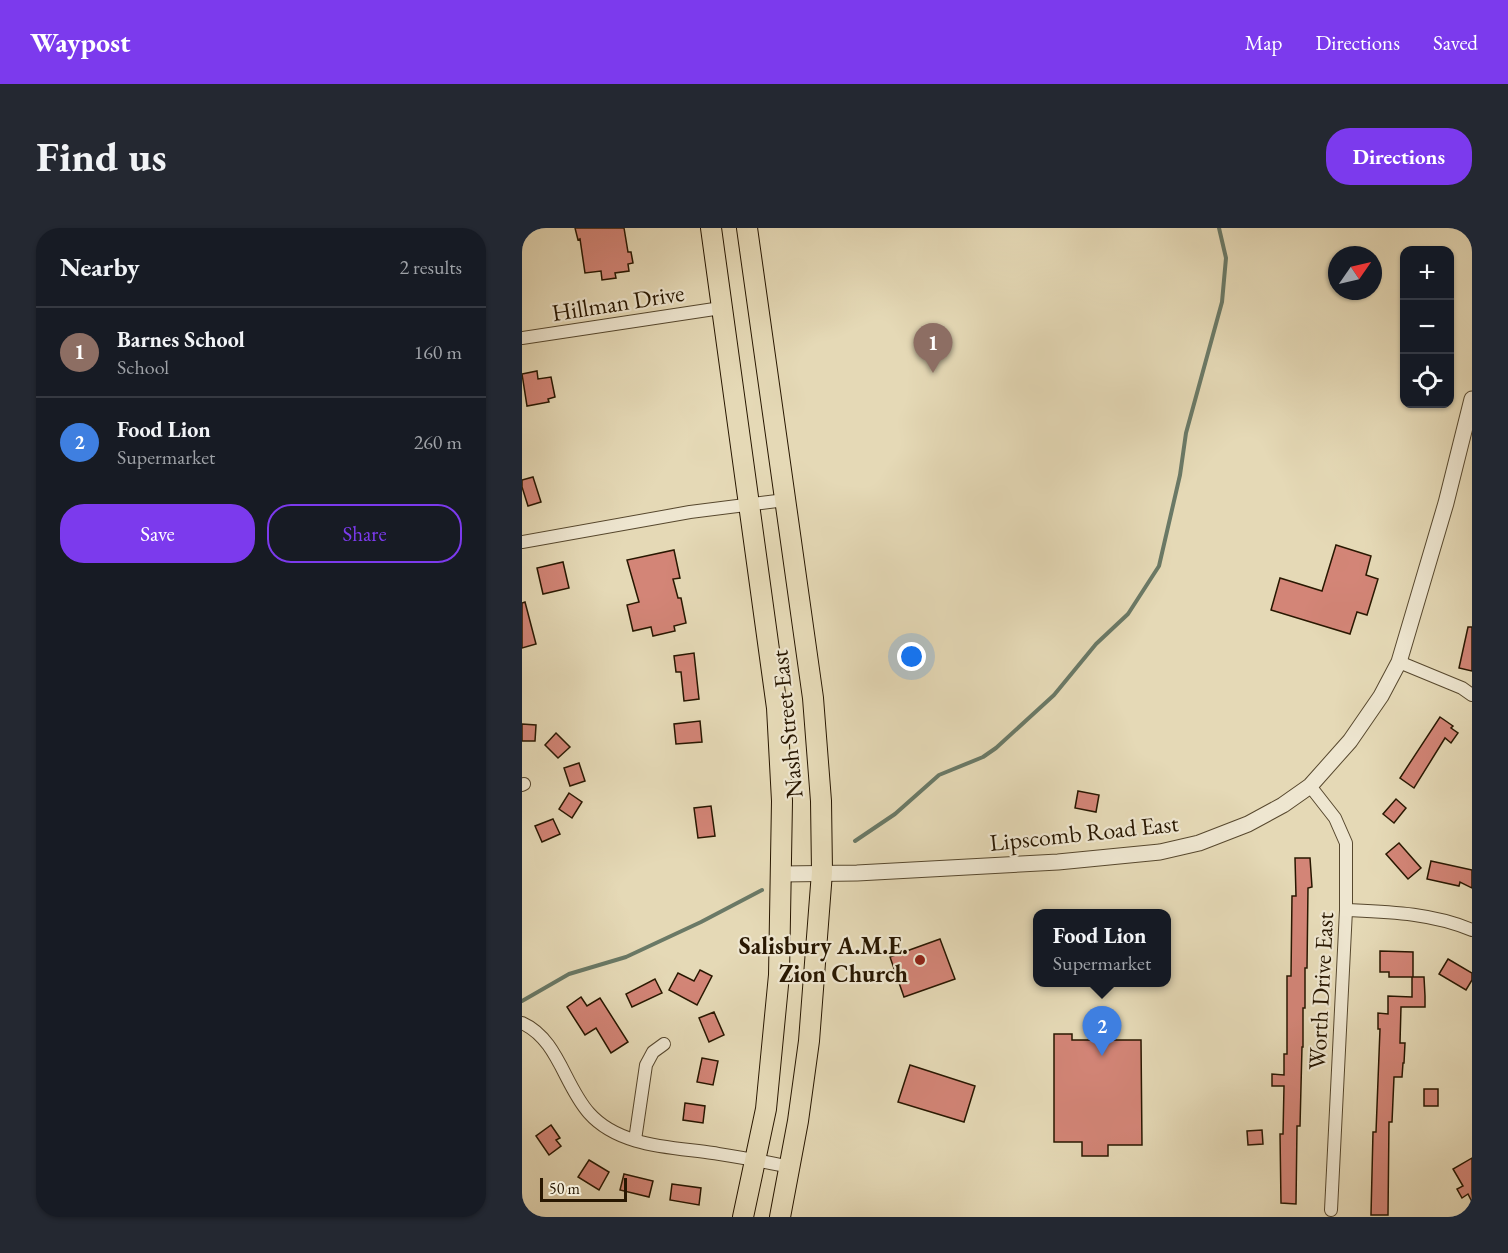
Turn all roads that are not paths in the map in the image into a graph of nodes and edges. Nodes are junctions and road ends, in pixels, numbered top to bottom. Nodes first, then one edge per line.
1 (711, 228) edge
2 (747, 228) edge
3 (721, 308) junction
4 (522, 338) edge
5 (1472, 399) edge
6 (785, 500) junction
7 (749, 505) junction
8 (522, 542) edge
9 (1399, 662) junction
10 (1472, 695) edge
11 (1310, 786) junction
12 (822, 872) junction
13 (782, 874) junction
14 (1346, 910) junction
15 (1472, 930) edge
16 (522, 1023) edge
17 (664, 1044) dead end
18 (634, 1140) junction
19 (756, 1160) junction
20 (789, 1167) junction
21 (1330, 1210) dead end
22 (743, 1217) edge
23 (780, 1217) edge

1 - 3 main road, Nash Street East
2 - 6 main road, Nash Street East
3 - 4 street, Hillman Drive
3 - 7 main road, Nash Street East
5 - 9 street, Lipscomb Road East
6 - 7 street
6 - 12 main road, Nash Street East
7 - 8 street
7 - 13 main road, Nash Street East
9 - 10 street
9 - 11 street, Lipscomb Road East
11 - 12 street, Lipscomb Road East
11 - 14 street, Worth Drive East
12 - 13 street, Lipscomb Road East
12 - 20 main road, Nash Street East
13 - 19 main road, Nash Street East
14 - 15 street
14 - 21 street, Worth Drive East
16 - 18 street
17 - 18 street
18 - 19 street
19 - 20 street
19 - 22 main road, Nash Street East
20 - 23 main road, Nash Street East

